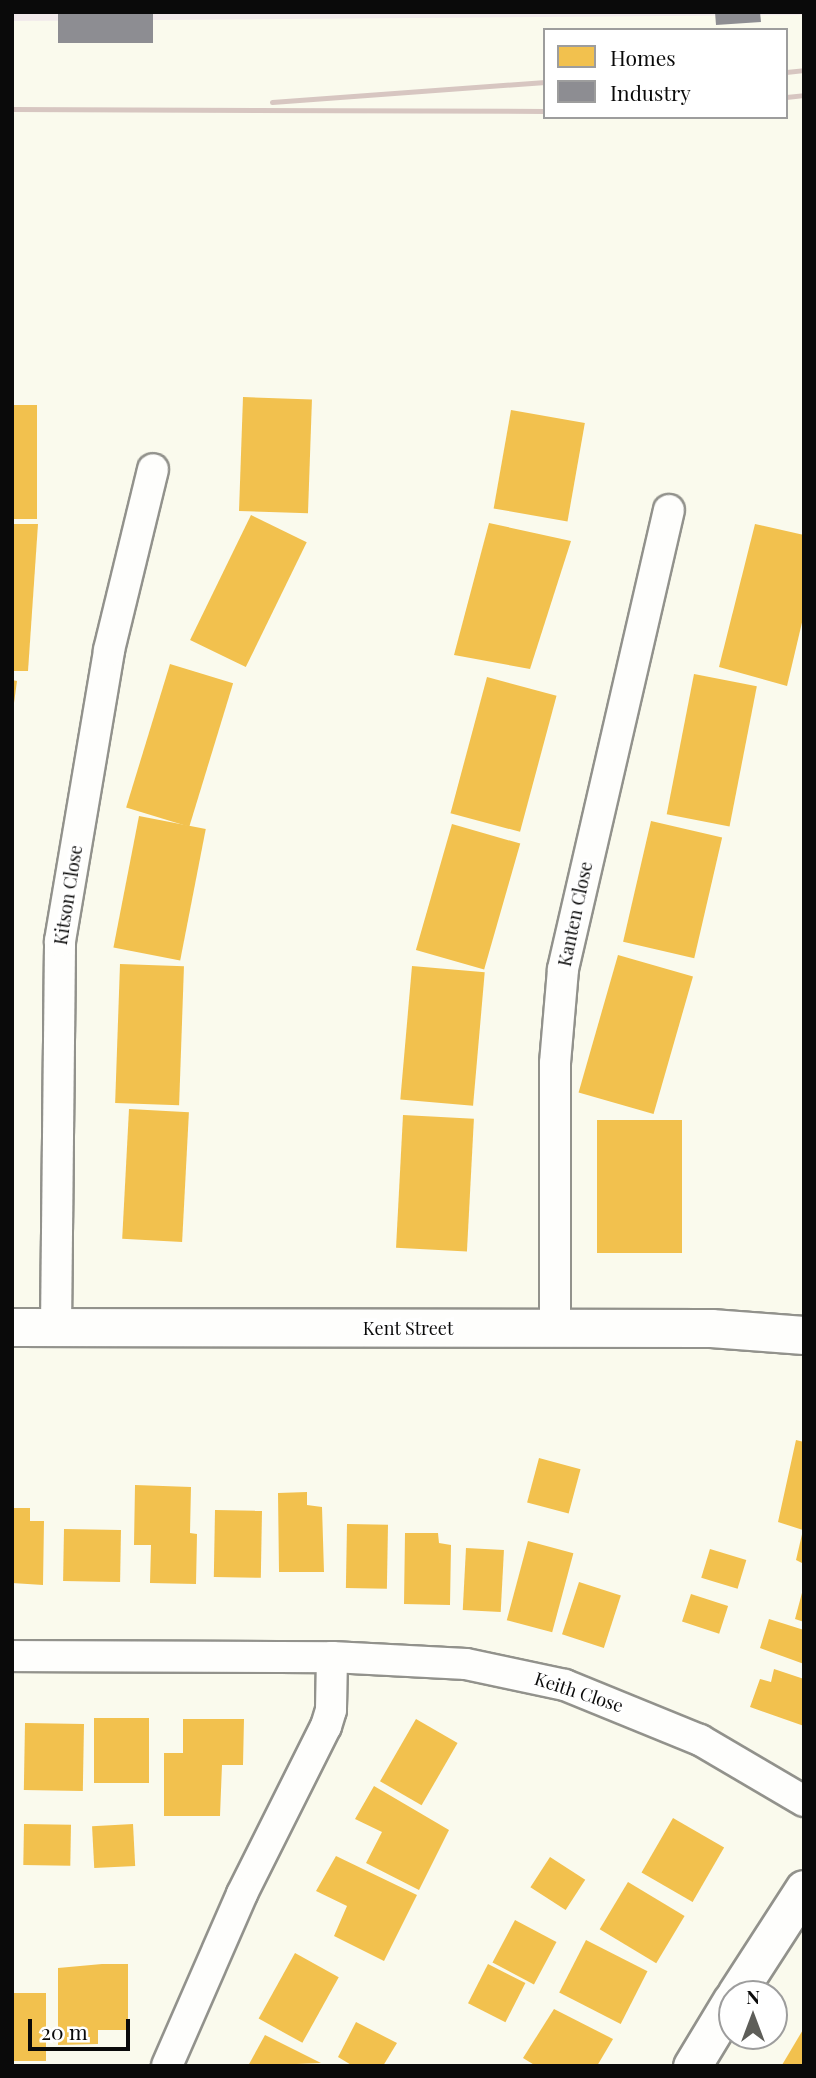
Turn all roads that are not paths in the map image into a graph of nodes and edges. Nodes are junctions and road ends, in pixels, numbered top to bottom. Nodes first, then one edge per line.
1 (153, 469) dead end
2 (669, 510) dead end
3 (12, 1327) edge
4 (555, 1327) junction
5 (56, 1328) junction
6 (804, 1335) edge
7 (12, 1656) edge
8 (332, 1657) junction
9 (804, 1801) edge
10 (804, 1889) edge
11 (745, 1980) edge
12 (718, 2023) edge
13 (167, 2066) edge
14 (692, 2066) edge

1 - 5 street, Kitson Close
2 - 4 street, Kanten Close
3 - 5 street, Kent Street
4 - 5 street, Kent Street
4 - 6 street, Kent Street
7 - 8 street, Keith Close
8 - 9 street, Keith Close
8 - 13 street
10 - 11 street
12 - 14 street

